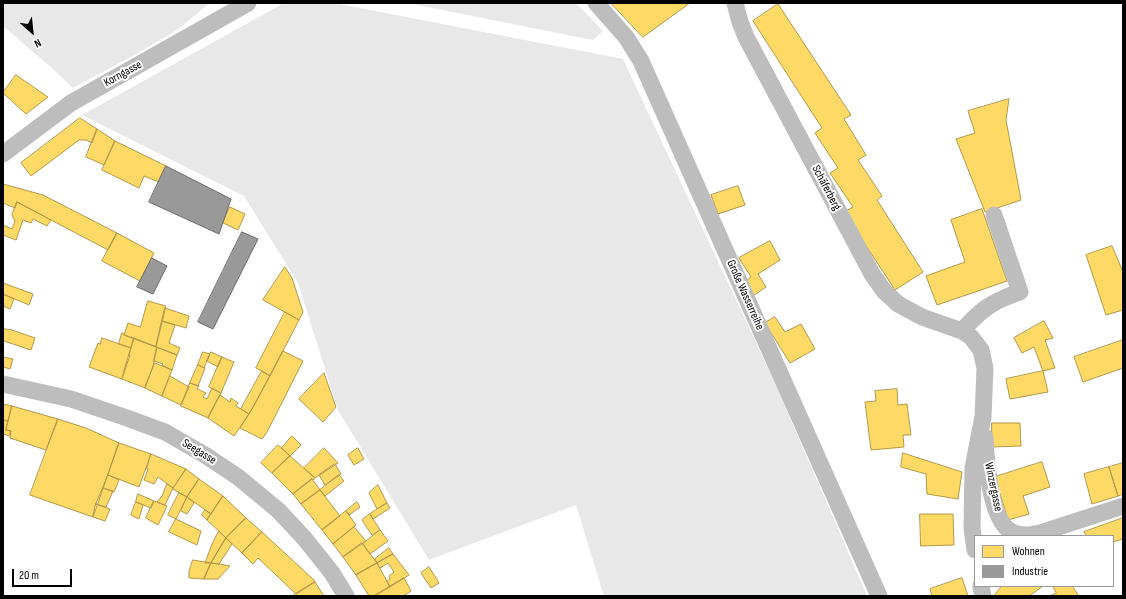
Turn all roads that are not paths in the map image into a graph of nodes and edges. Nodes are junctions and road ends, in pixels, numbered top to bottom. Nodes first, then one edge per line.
1 (248, 3) edge
2 (596, 3) edge
3 (735, 3) edge
4 (3, 154) edge
5 (994, 215) dead end
6 (962, 331) junction
7 (3, 384) edge
8 (983, 417) junction
9 (1123, 506) edge
10 (974, 543) edge
11 (346, 596) edge
12 (879, 596) edge

1 - 4 street, Korngasse
2 - 12 street, Große Wasserreihe
3 - 6 street, Schäferberg
5 - 6 street
6 - 8 street, Schäferberg
7 - 11 street, Seegasse
8 - 9 street, Winzergasse
8 - 10 street, Schäferberg

